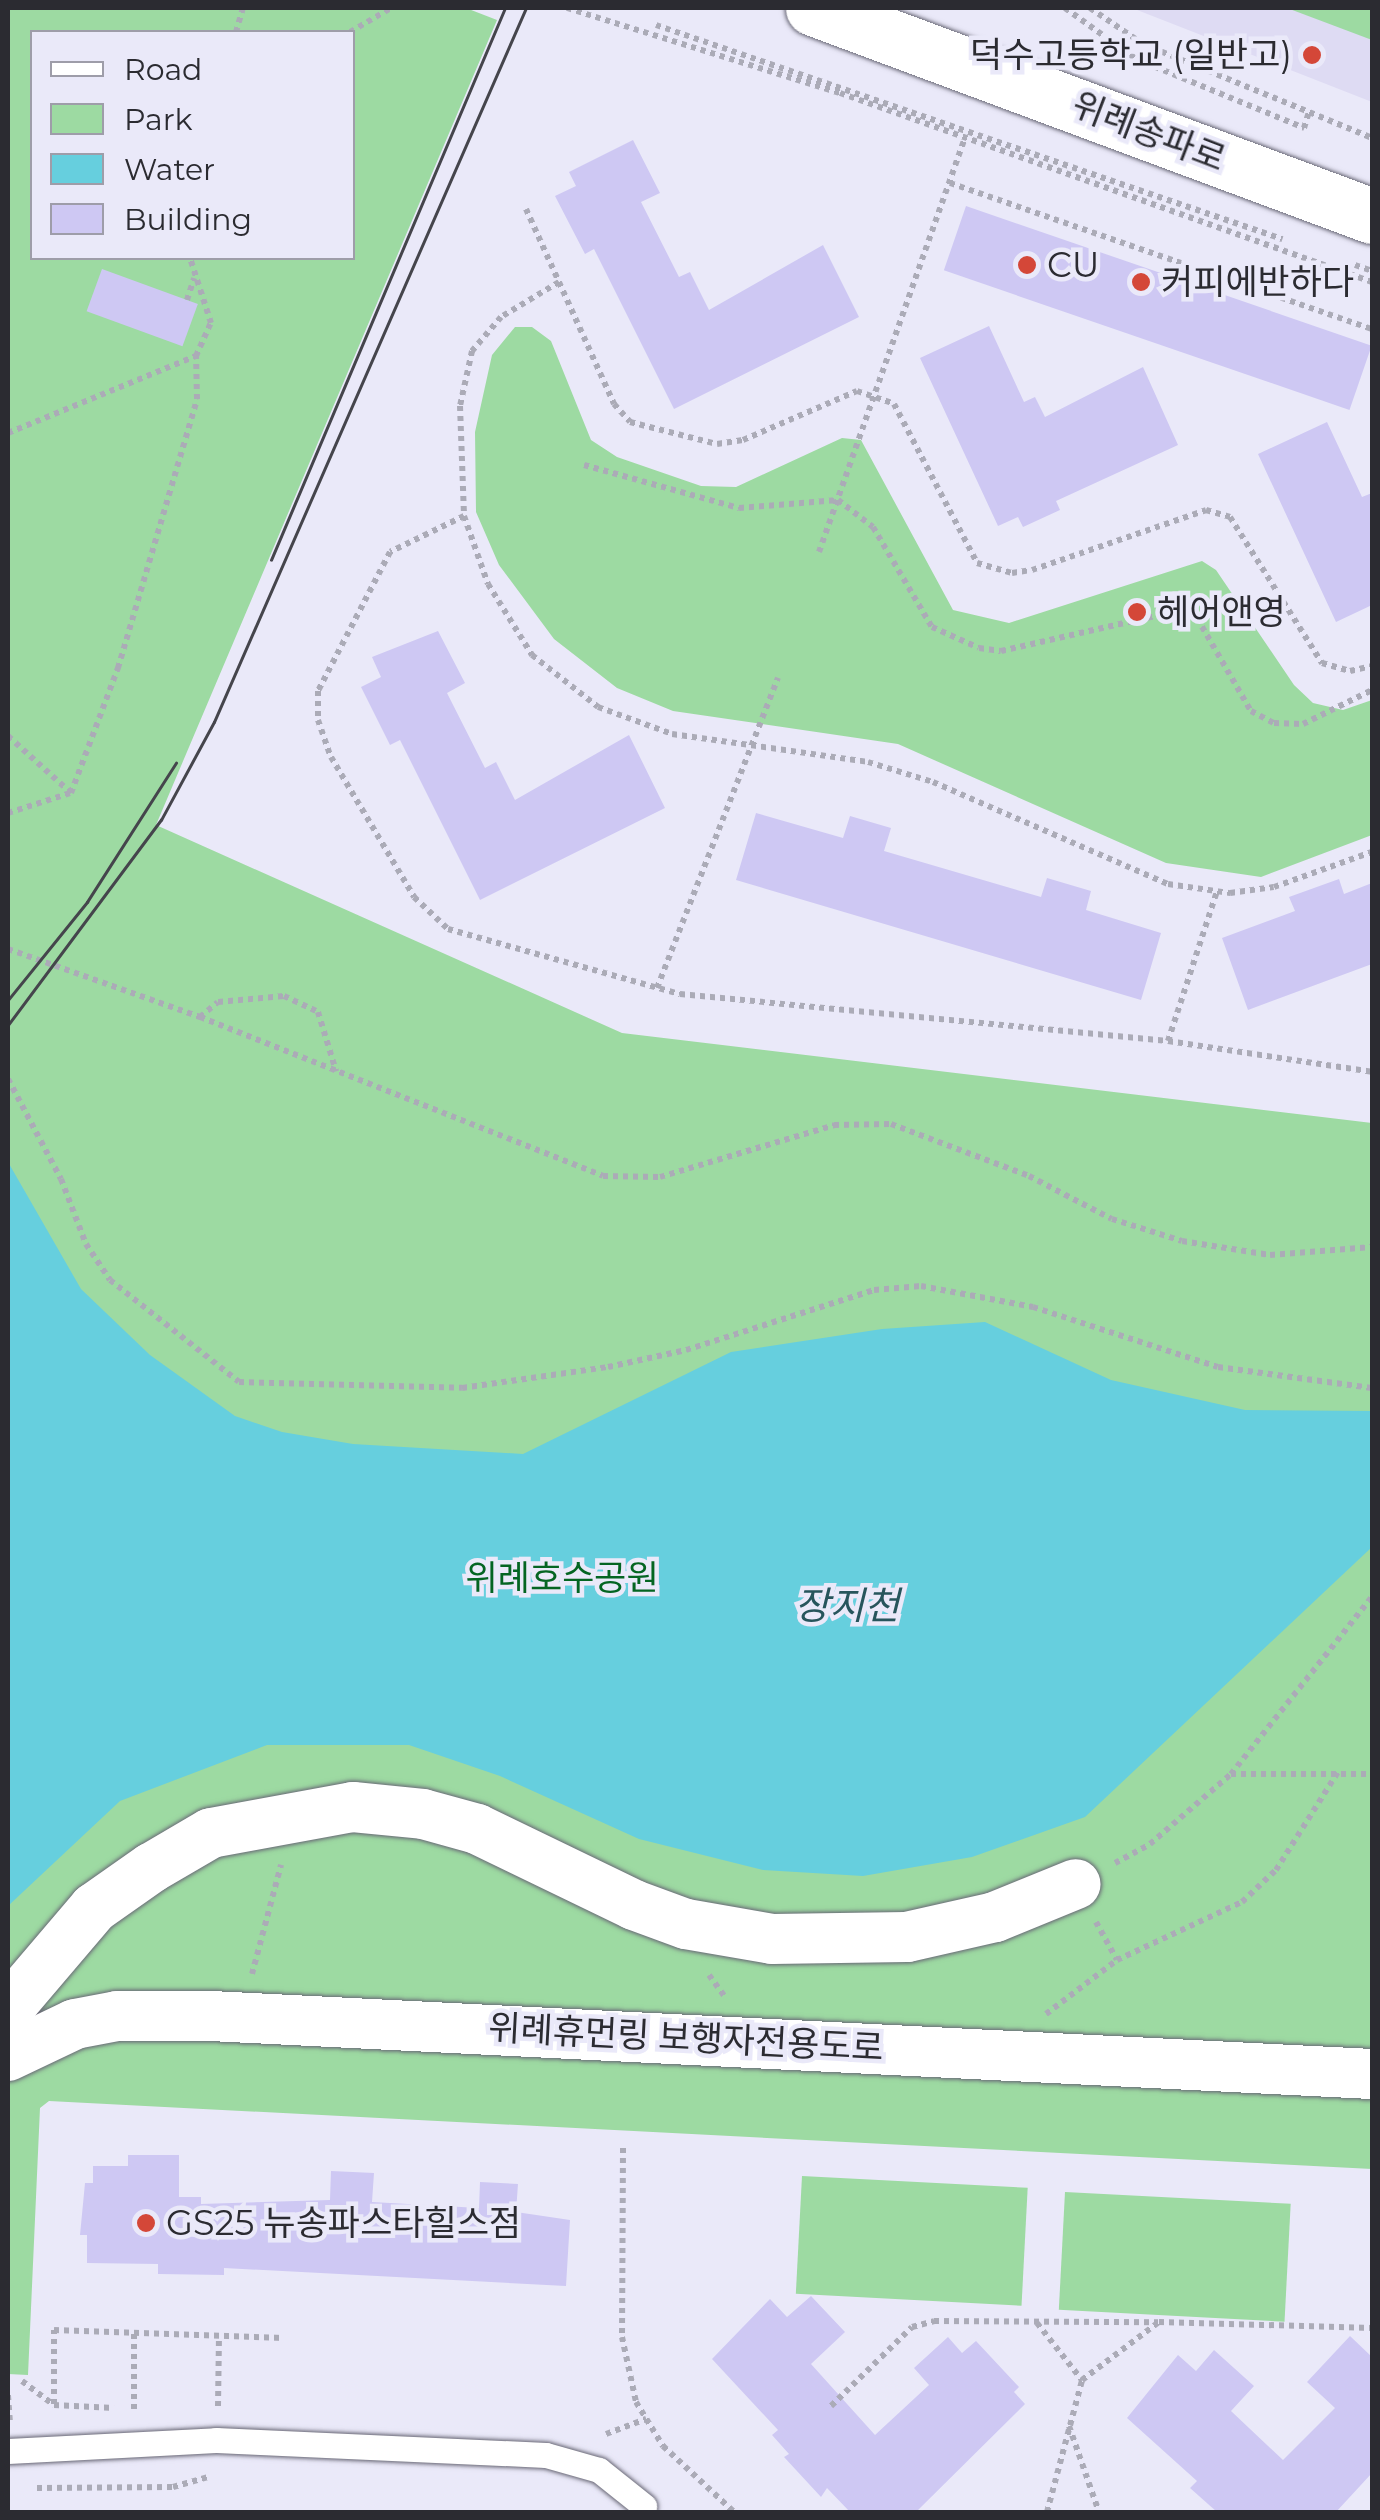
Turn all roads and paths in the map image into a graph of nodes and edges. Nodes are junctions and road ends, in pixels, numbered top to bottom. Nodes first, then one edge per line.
1 (391, 8) edge
2 (568, 8) edge
3 (812, 8) edge
4 (1065, 8) edge
5 (1090, 8) edge
6 (656, 25) dead end
7 (353, 30) edge
8 (1309, 112) junction
9 (965, 138) junction
10 (1372, 138) edge
11 (950, 183) junction
12 (526, 209) dead end
13 (1372, 216) edge
14 (190, 260) edge
15 (1372, 271) edge
16 (194, 277) junction
17 (559, 282) junction
18 (1372, 282) edge
19 (187, 300) dead end
20 (1372, 329) edge
21 (196, 356) junction
22 (875, 397) junction
23 (8, 433) edge
24 (584, 465) dead end
25 (838, 500) junction
26 (464, 516) junction
27 (819, 552) dead end
28 (1372, 666) edge
29 (778, 678) dead end
30 (1372, 690) edge
31 (8, 736) edge
32 (754, 746) junction
33 (71, 792) junction
34 (8, 813) edge
35 (1372, 852) edge
36 (1217, 891) junction
37 (8, 949) edge
38 (657, 988) junction
39 (200, 1017) junction
40 (1168, 1041) junction
41 (336, 1071) junction
42 (1372, 1072) edge
43 (8, 1079) edge
44 (1372, 1247) edge
45 (1372, 1388) edge
46 (1372, 1596) edge
47 (1338, 1772) junction
48 (1231, 1774) junction
49 (1372, 1774) edge
50 (295, 1815) junction
51 (1076, 1884) joint
52 (8, 2009) edge
53 (240, 2017) junction
54 (1020, 2053) junction
55 (8, 2056) edge
56 (1372, 2074) edge
57 (623, 2148) dead end
58 (1036, 2322) junction
59 (1160, 2322) junction
60 (1372, 2328) edge
61 (134, 2333) junction
62 (218, 2336) junction
63 (284, 2338) dead end
64 (1082, 2380) junction
65 (54, 2405) dead end
66 (831, 2406) dead end
67 (134, 2408) dead end
68 (218, 2412) dead end
69 (1069, 2425) junction
70 (8, 2451) edge
71 (214, 2476) dead end
72 (16, 2488) dead end
73 (644, 2506) dead end
74 (734, 2512) edge
75 (1047, 2512) edge
76 (1099, 2512) edge

1 - 7 path
2 - 9 path
3 - 13 main road, 위례송파로
4 - 8 path
5 - 8 path
6 - 15 path
8 - 10 path
9 - 11 path
9 - 18 path
11 - 20 path
11 - 22 path
12 - 17 path
14 - 16 path
16 - 19 path
16 - 21 path
17 - 22 path
17 - 26 path
21 - 23 path
21 - 33 path
22 - 25 path
22 - 28 path
24 - 25 path
25 - 27 path
25 - 30 path
26 - 32 path
26 - 38 path
29 - 32 path
31 - 33 path
32 - 36 path
32 - 38 path
33 - 34 path
35 - 36 path
36 - 40 path
37 - 39 path
38 - 40 path
39 - 41 path
39 - 41 path
40 - 42 path
41 - 44 path
43 - 45 path
46 - 48 path
47 - 48 path
47 - 49 path
47 - 54 path
48 - 51 path
50 - 51 street
50 - 52 street
50 - 53 path
53 - 54 street, 위례휴먼링 보행자전용도로
53 - 55 street, 위례휴먼링 보행자전용도로
54 - 56 street, 위례휴먼링 보행자전용도로
57 - 74 path
58 - 59 path
58 - 64 path
58 - 66 path
59 - 60 path
59 - 64 path
61 - 62 path
61 - 65 path
61 - 67 path
62 - 63 path
62 - 68 path
64 - 69 path
69 - 75 path
69 - 76 path
70 - 73 lane
71 - 72 path

